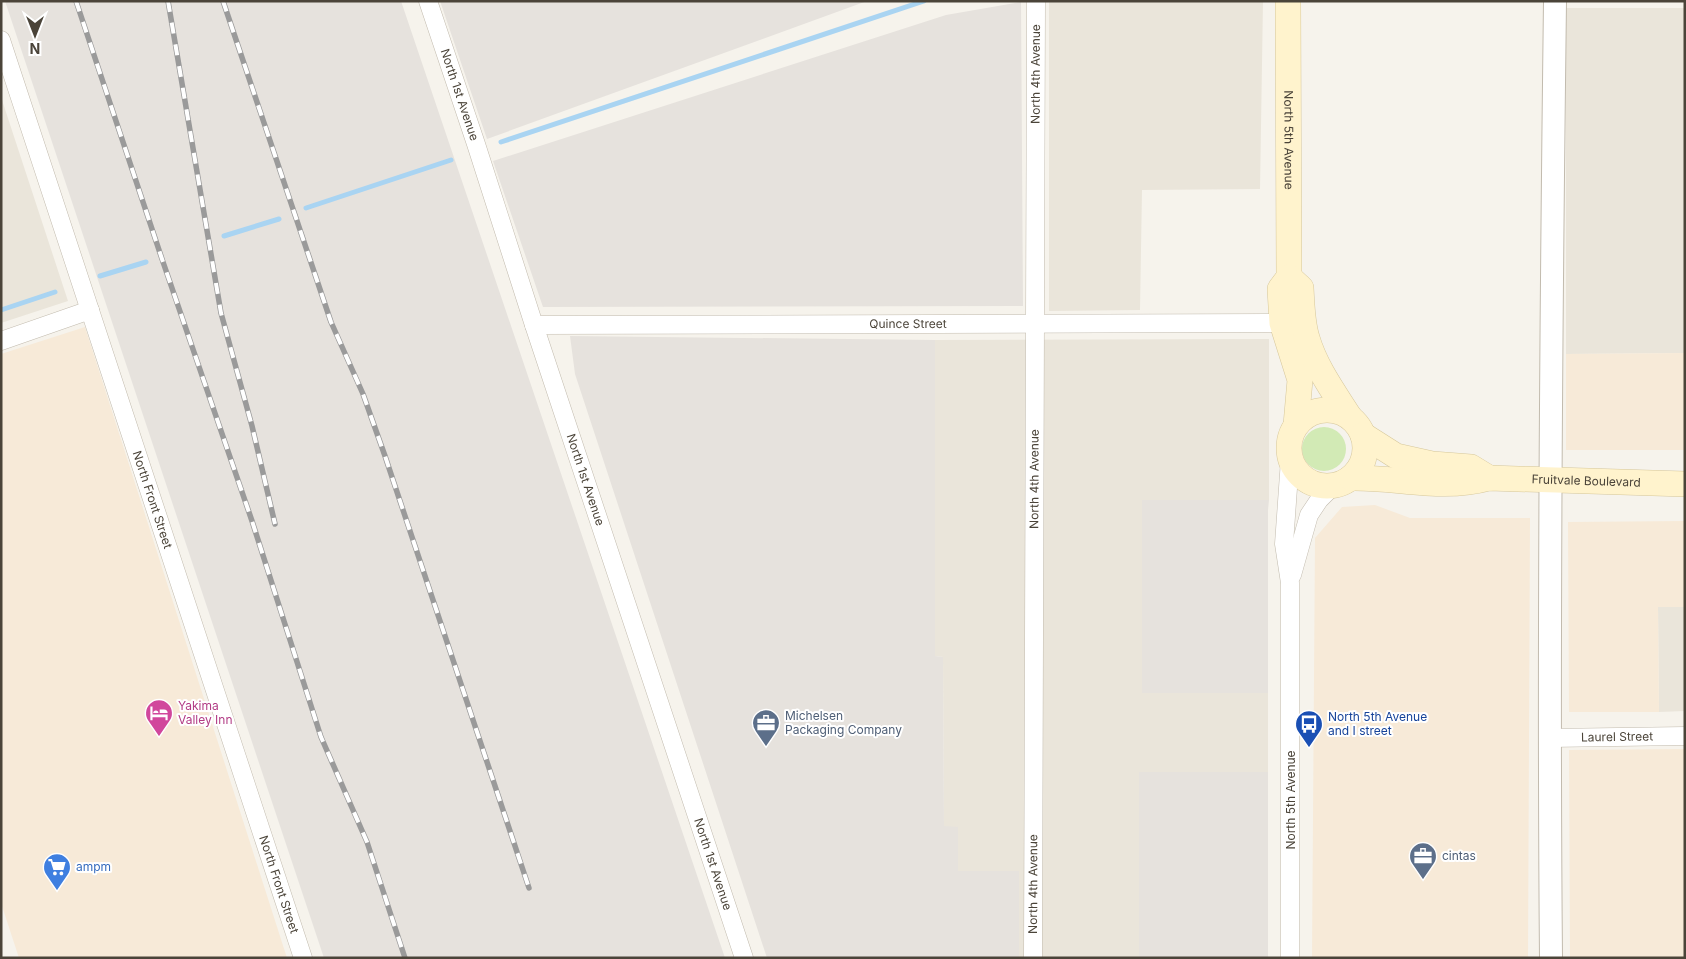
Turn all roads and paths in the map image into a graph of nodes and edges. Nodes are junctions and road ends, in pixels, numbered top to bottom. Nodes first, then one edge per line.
1 (428, 1) edge
2 (1036, 1) edge
3 (1288, 1) edge
4 (1555, 1) edge
5 (1, 40) edge
6 (1289, 277) junction
7 (90, 310) junction
8 (1034, 323) junction
9 (1282, 323) junction
10 (534, 325) junction
11 (1, 341) edge
12 (1296, 425) junction
13 (1356, 426) junction
14 (1290, 460) junction
15 (1489, 478) junction
16 (1549, 480) junction
17 (1342, 482) junction
18 (1685, 484) edge
19 (1290, 582) junction
20 (1685, 736) edge
21 (1548, 738) junction
22 (303, 958) edge
23 (744, 958) edge
24 (1034, 958) edge
25 (1290, 958) edge
26 (1551, 958) edge

1 - 10 street, North 1st Avenue
2 - 8 street, North 4th Avenue
3 - 6 main road, North 5th Avenue
4 - 16 street
5 - 7 street, North Front Street
6 - 9 main road, North 5th Avenue
6 - 13 main road
7 - 11 street
7 - 22 street, North Front Street
8 - 9 street, Quince Street
8 - 10 street, Quince Street
8 - 24 street, North 4th Avenue
9 - 12 main road, North 5th Avenue
10 - 23 street, North 1st Avenue
12 - 13 main road, Fruitvale Boulevard
12 - 14 main road
13 - 15 main road, Fruitvale Boulevard
13 - 17 main road
14 - 17 main road, Fruitvale Boulevard
14 - 19 street, North 5th Avenue
15 - 16 main road, Fruitvale Boulevard
15 - 17 main road, Fruitvale Boulevard
16 - 18 main road, Fruitvale Boulevard
16 - 21 street
17 - 19 street, North 5th Avenue
19 - 25 street, North 5th Avenue
20 - 21 street, Laurel Street
21 - 26 street

